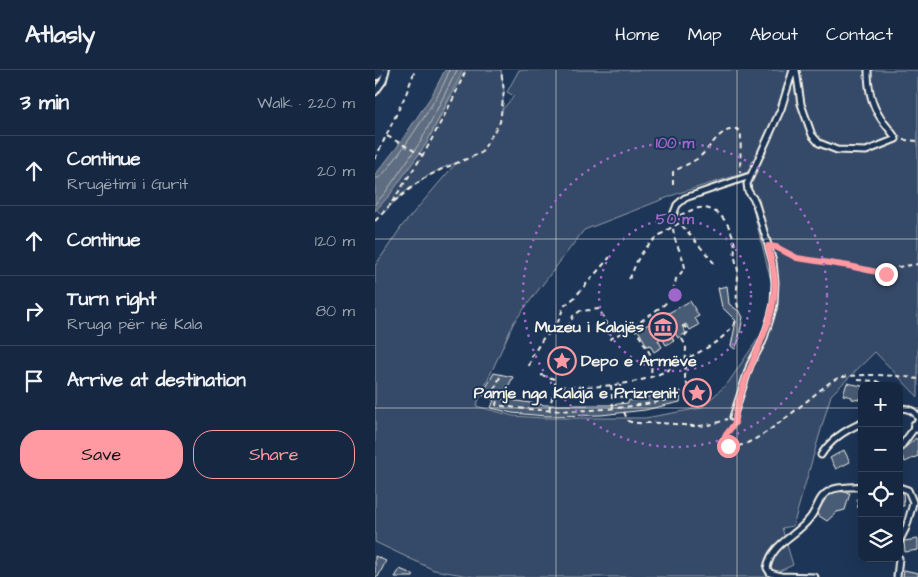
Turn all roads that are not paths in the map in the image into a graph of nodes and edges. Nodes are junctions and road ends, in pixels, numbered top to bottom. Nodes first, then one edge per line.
1 (386, 70) edge
2 (794, 70) edge
3 (867, 70) edge
4 (375, 92) edge
5 (750, 176) junction
6 (673, 215) road end
7 (903, 408) edge
8 (733, 417) road end
9 (918, 423) edge
10 (858, 425) edge
11 (903, 444) edge
12 (821, 455) dead end
13 (858, 486) edge
14 (903, 488) edge
15 (903, 534) edge
16 (899, 562) edge
17 (815, 577) edge
18 (897, 577) edge

1 - 4 lane
2 - 3 lane
2 - 5 lane
5 - 6 lane
5 - 8 lane
7 - 9 lane
9 - 11 lane
10 - 12 lane
13 - 17 lane
14 - 15 lane
16 - 18 lane

